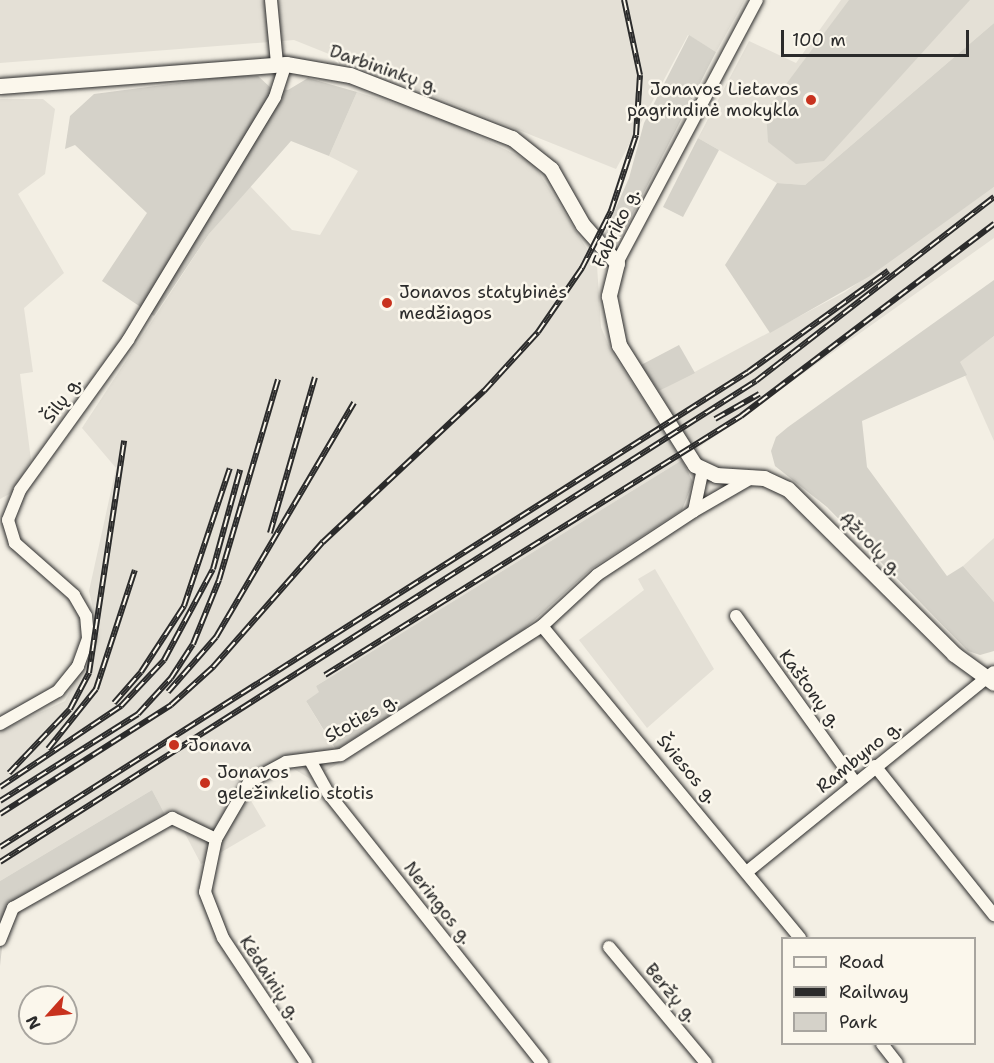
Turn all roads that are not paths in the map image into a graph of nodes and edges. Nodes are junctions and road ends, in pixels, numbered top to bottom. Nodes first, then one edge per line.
1 (271, 0) edge
2 (757, 0) edge
3 (282, 63) junction
4 (0, 86) edge
5 (617, 263) junction
6 (702, 472) junction
7 (753, 477) junction
8 (694, 510) junction
9 (736, 616) dead end
10 (542, 627) junction
11 (992, 678) edge
12 (0, 724) edge
13 (311, 762) junction
14 (874, 766) junction
15 (855, 782) junction
16 (216, 839) junction
17 (748, 871) junction
18 (994, 915) edge
19 (798, 937) edge
20 (0, 940) edge
21 (609, 947) dead end
22 (883, 1045) edge
23 (306, 1063) edge
24 (542, 1063) edge
25 (706, 1063) edge
26 (897, 1063) edge

1 - 3 street
2 - 5 street, Fabriko g.
3 - 4 main road, Darbininkų g.
3 - 5 main road, Darbininkų g.
3 - 12 street, Šilų g.
5 - 6 main road, Fabriko g.
6 - 7 main road, Ąžuolų g.
6 - 8 street
7 - 8 street, Stoties g.
7 - 11 main road, Ąžuolų g.
8 - 10 street, Stoties g.
9 - 15 street, Kaštonų g.
10 - 13 street, Stoties g.
10 - 17 street, Šviesos g.
11 - 14 street, Rambyno g.
13 - 16 street, Stoties g.
13 - 24 street, Neringos g.
14 - 15 street, Rambyno g.
14 - 18 street
15 - 17 street, Rambyno g.
16 - 20 street
16 - 23 street, Kėdainių g.
17 - 19 street, Šviesos g.
21 - 25 street, Beržų g.
22 - 26 street

